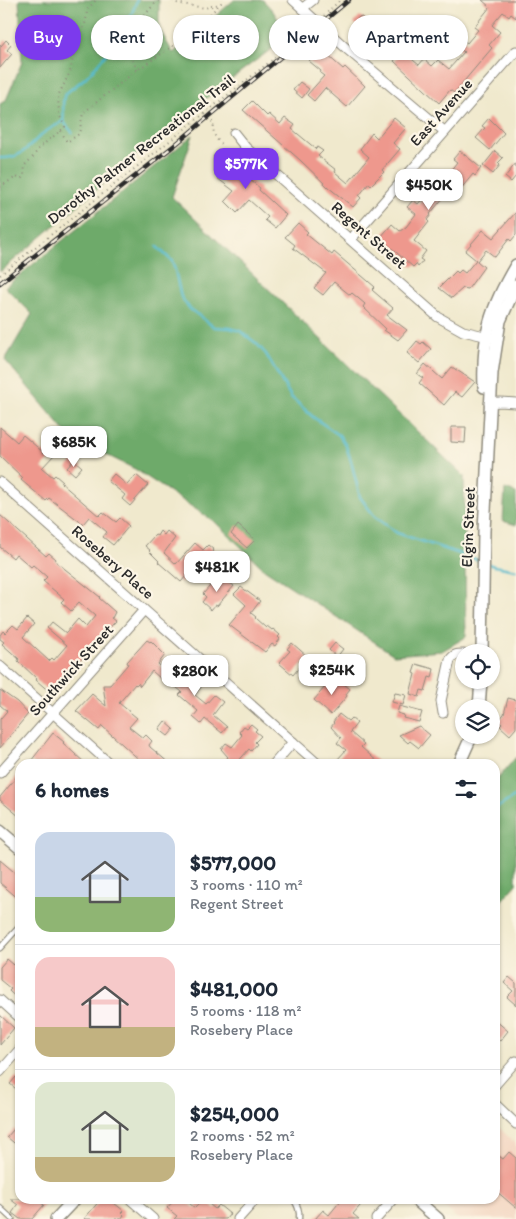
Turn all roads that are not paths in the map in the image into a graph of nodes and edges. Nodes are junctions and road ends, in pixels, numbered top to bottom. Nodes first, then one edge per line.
1 (293, 0) edge
2 (313, 0) edge
3 (304, 8) junction
4 (516, 51) edge
5 (444, 131) junction
6 (234, 133) dead end
7 (351, 239) junction
8 (516, 265) edge
9 (516, 285) edge
10 (491, 338) junction
11 (489, 403) junction
12 (516, 403) edge
13 (0, 482) edge
14 (144, 610) junction
15 (482, 644) edge
16 (455, 656) edge
17 (0, 666) edge
18 (53, 713) junction
19 (443, 713) dead end
20 (293, 742) junction
21 (468, 744) edge
22 (104, 759) edge
23 (278, 759) edge
24 (312, 759) edge
25 (461, 759) edge
26 (0, 773) edge
27 (0, 831) edge
28 (15, 844) edge
29 (15, 932) edge
30 (0, 948) edge
31 (0, 1000) edge
32 (15, 1014) edge
33 (15, 1056) edge
34 (516, 1061) edge
35 (0, 1072) edge
36 (500, 1079) edge
37 (500, 1109) edge
38 (516, 1124) edge
39 (70, 1204) edge
40 (136, 1204) edge
41 (252, 1204) edge
42 (297, 1204) edge
43 (390, 1204) edge
44 (421, 1204) edge
45 (0, 1208) edge
46 (12, 1219) edge
47 (56, 1219) edge
48 (153, 1219) edge
49 (238, 1219) edge
50 (299, 1219) edge
51 (376, 1219) edge
52 (438, 1219) edge

1 - 3 street
2 - 3 street
3 - 5 street
4 - 5 street, East Avenue
5 - 7 street, East Avenue
6 - 7 street, Regent Street
7 - 10 street, Regent Street
8 - 10 street
9 - 10 street
10 - 11 street, Elgin Street
11 - 12 street
11 - 15 street, Elgin Street
13 - 14 street, Rosebery Place
14 - 18 street, Southwick Street
14 - 20 street, Rosebery Place
16 - 19 street
17 - 18 street
18 - 22 street
18 - 26 street, Southwick Street
20 - 23 street
20 - 24 street, Rosebery Place
21 - 25 street
27 - 28 street
29 - 30 lane
31 - 32 street
33 - 35 street
34 - 36 street
37 - 38 street
39 - 47 street
40 - 48 street
41 - 49 street
42 - 50 lane
43 - 51 street
44 - 52 street
45 - 46 lane

